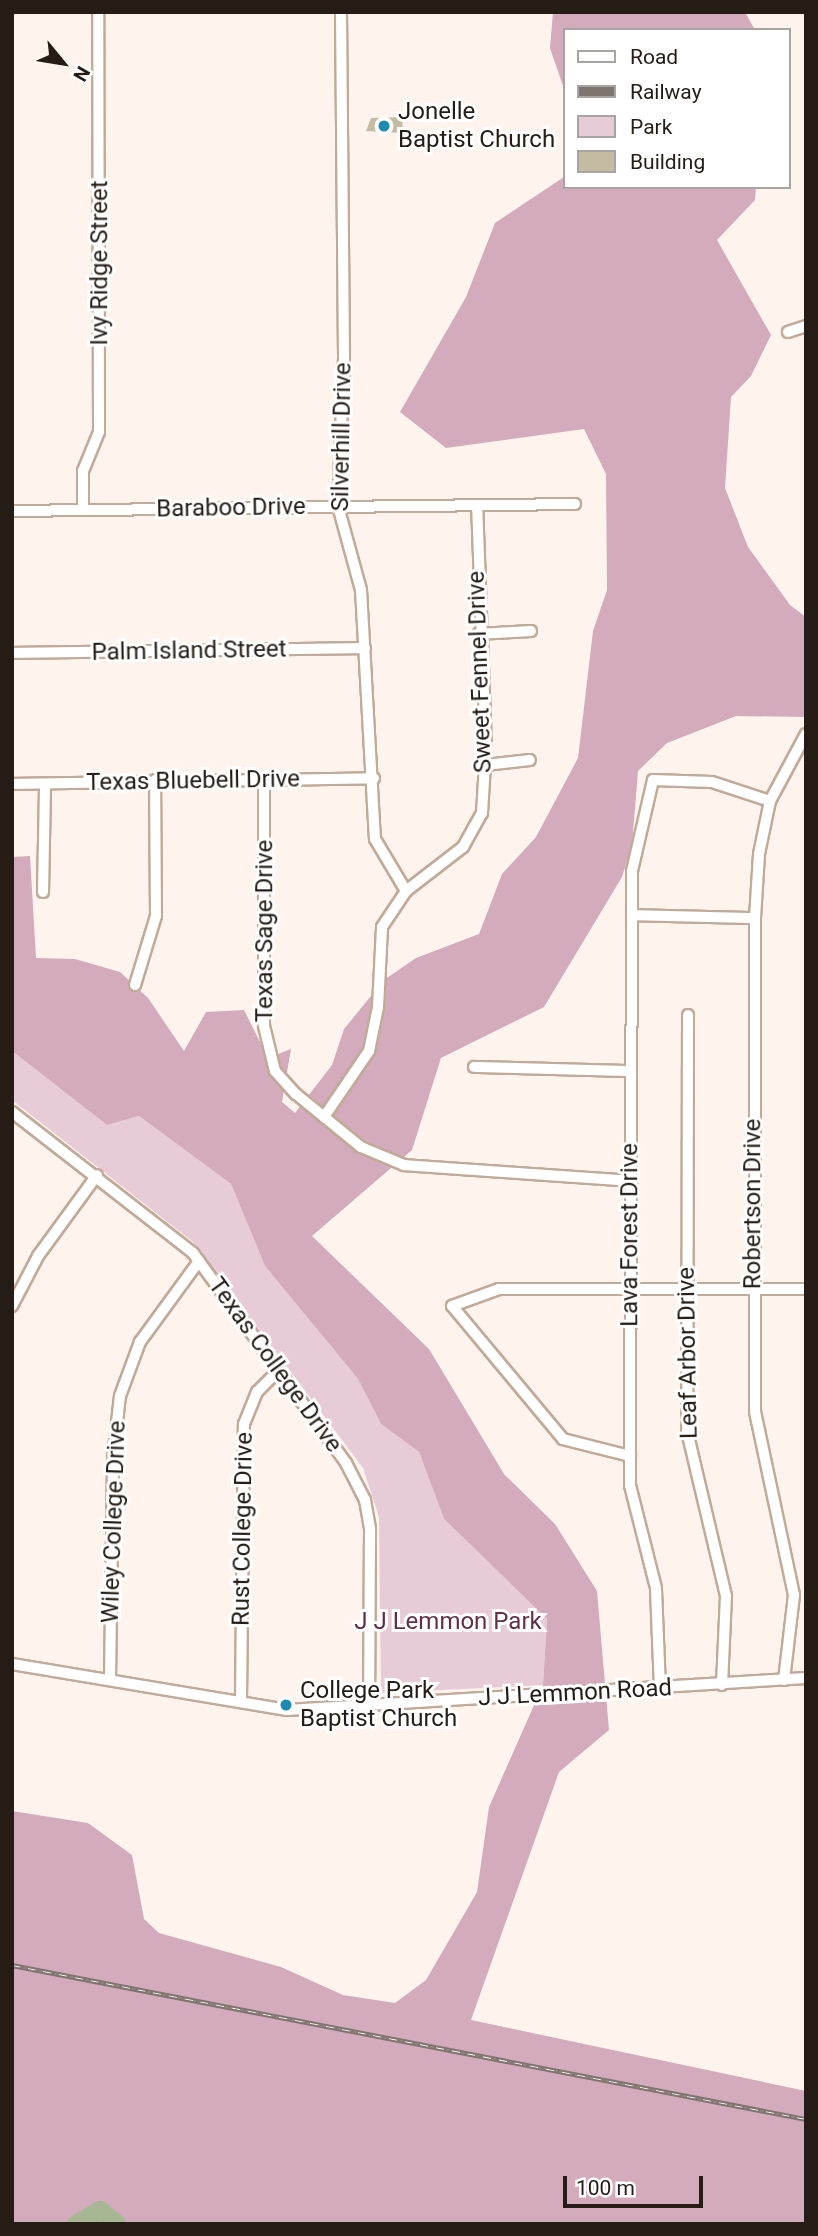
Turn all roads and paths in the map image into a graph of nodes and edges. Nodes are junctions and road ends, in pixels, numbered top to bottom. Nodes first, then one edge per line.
1 (97, 12) edge
2 (341, 12) edge
3 (806, 326) edge
4 (788, 332) dead end
5 (575, 505) dead end
6 (338, 506) junction
7 (477, 506) junction
8 (12, 510) edge
9 (83, 510) junction
10 (531, 631) dead end
11 (478, 634) junction
12 (365, 648) junction
13 (12, 653) edge
14 (806, 734) edge
15 (530, 760) dead end
16 (485, 765) junction
17 (264, 778) junction
18 (374, 778) junction
19 (155, 780) junction
20 (12, 784) edge
21 (45, 785) junction
22 (770, 802) junction
23 (406, 891) junction
24 (43, 892) dead end
25 (632, 915) junction
26 (755, 918) junction
27 (135, 985) dead end
28 (688, 1015) dead end
29 (474, 1067) dead end
30 (631, 1071) junction
31 (12, 1112) edge
32 (324, 1117) junction
33 (97, 1175) junction
34 (631, 1181) junction
35 (199, 1261) junction
36 (687, 1289) junction
37 (806, 1289) edge
38 (752, 1290) junction
39 (630, 1291) junction
40 (12, 1306) edge
41 (279, 1370) junction
42 (630, 1456) junction
43 (12, 1664) edge
44 (806, 1678) edge
45 (110, 1680) junction
46 (785, 1680) junction
47 (722, 1685) junction
48 (660, 1689) junction
49 (241, 1701) junction
50 (369, 1705) junction

1 - 9 street, Ivy Ridge Street
2 - 6 street, Silverhill Drive
3 - 4 street
5 - 7 street, Baraboo Drive
6 - 7 street, Baraboo Drive
6 - 9 street, Baraboo Drive
6 - 12 street, Silverhill Drive
7 - 11 street, Sweet Fennel Drive
8 - 9 street, Baraboo Drive
10 - 11 street
11 - 16 street, Sweet Fennel Drive
12 - 13 street, Palm Island Street
12 - 18 street, Silverhill Drive
14 - 22 street, Robertson Drive
15 - 16 street
16 - 23 street, Sweet Fennel Drive
17 - 18 street, Texas Bluebell Drive
17 - 19 street, Texas Bluebell Drive
17 - 32 street, Texas Sage Drive
18 - 23 street, Silverhill Drive
19 - 21 street, Texas Bluebell Drive
19 - 27 street
20 - 21 street, Texas Bluebell Drive
21 - 24 street
22 - 25 street, Lava Forest Drive
22 - 26 street, Robertson Drive
23 - 32 street, Sweet Fennel Drive
25 - 26 street
25 - 30 street, Lava Forest Drive
26 - 38 street, Robertson Drive
28 - 36 street, Leaf Arbor Drive
29 - 30 street
30 - 34 street, Lava Forest Drive
31 - 33 street, Texas College Drive
32 - 34 street, Texas Sage Drive
33 - 35 street, Texas College Drive
33 - 40 street
34 - 39 street, Lava Forest Drive
35 - 41 street, Texas College Drive
35 - 45 street, Wiley College Drive
36 - 38 street
36 - 39 street
36 - 47 street, Leaf Arbor Drive
37 - 38 street
38 - 46 street, Robertson Drive
39 - 42 street, Lava Forest Drive
39 - 42 street
41 - 49 street, Rust College Drive
41 - 50 street, Texas College Drive
42 - 48 street, Lava Forest Drive
43 - 45 street, J J Lemmon Road
44 - 46 street, J J Lemmon Road
45 - 49 street, J J Lemmon Road
46 - 47 street, J J Lemmon Road
47 - 48 street, J J Lemmon Road
48 - 50 street, J J Lemmon Road
49 - 50 street, J J Lemmon Road

